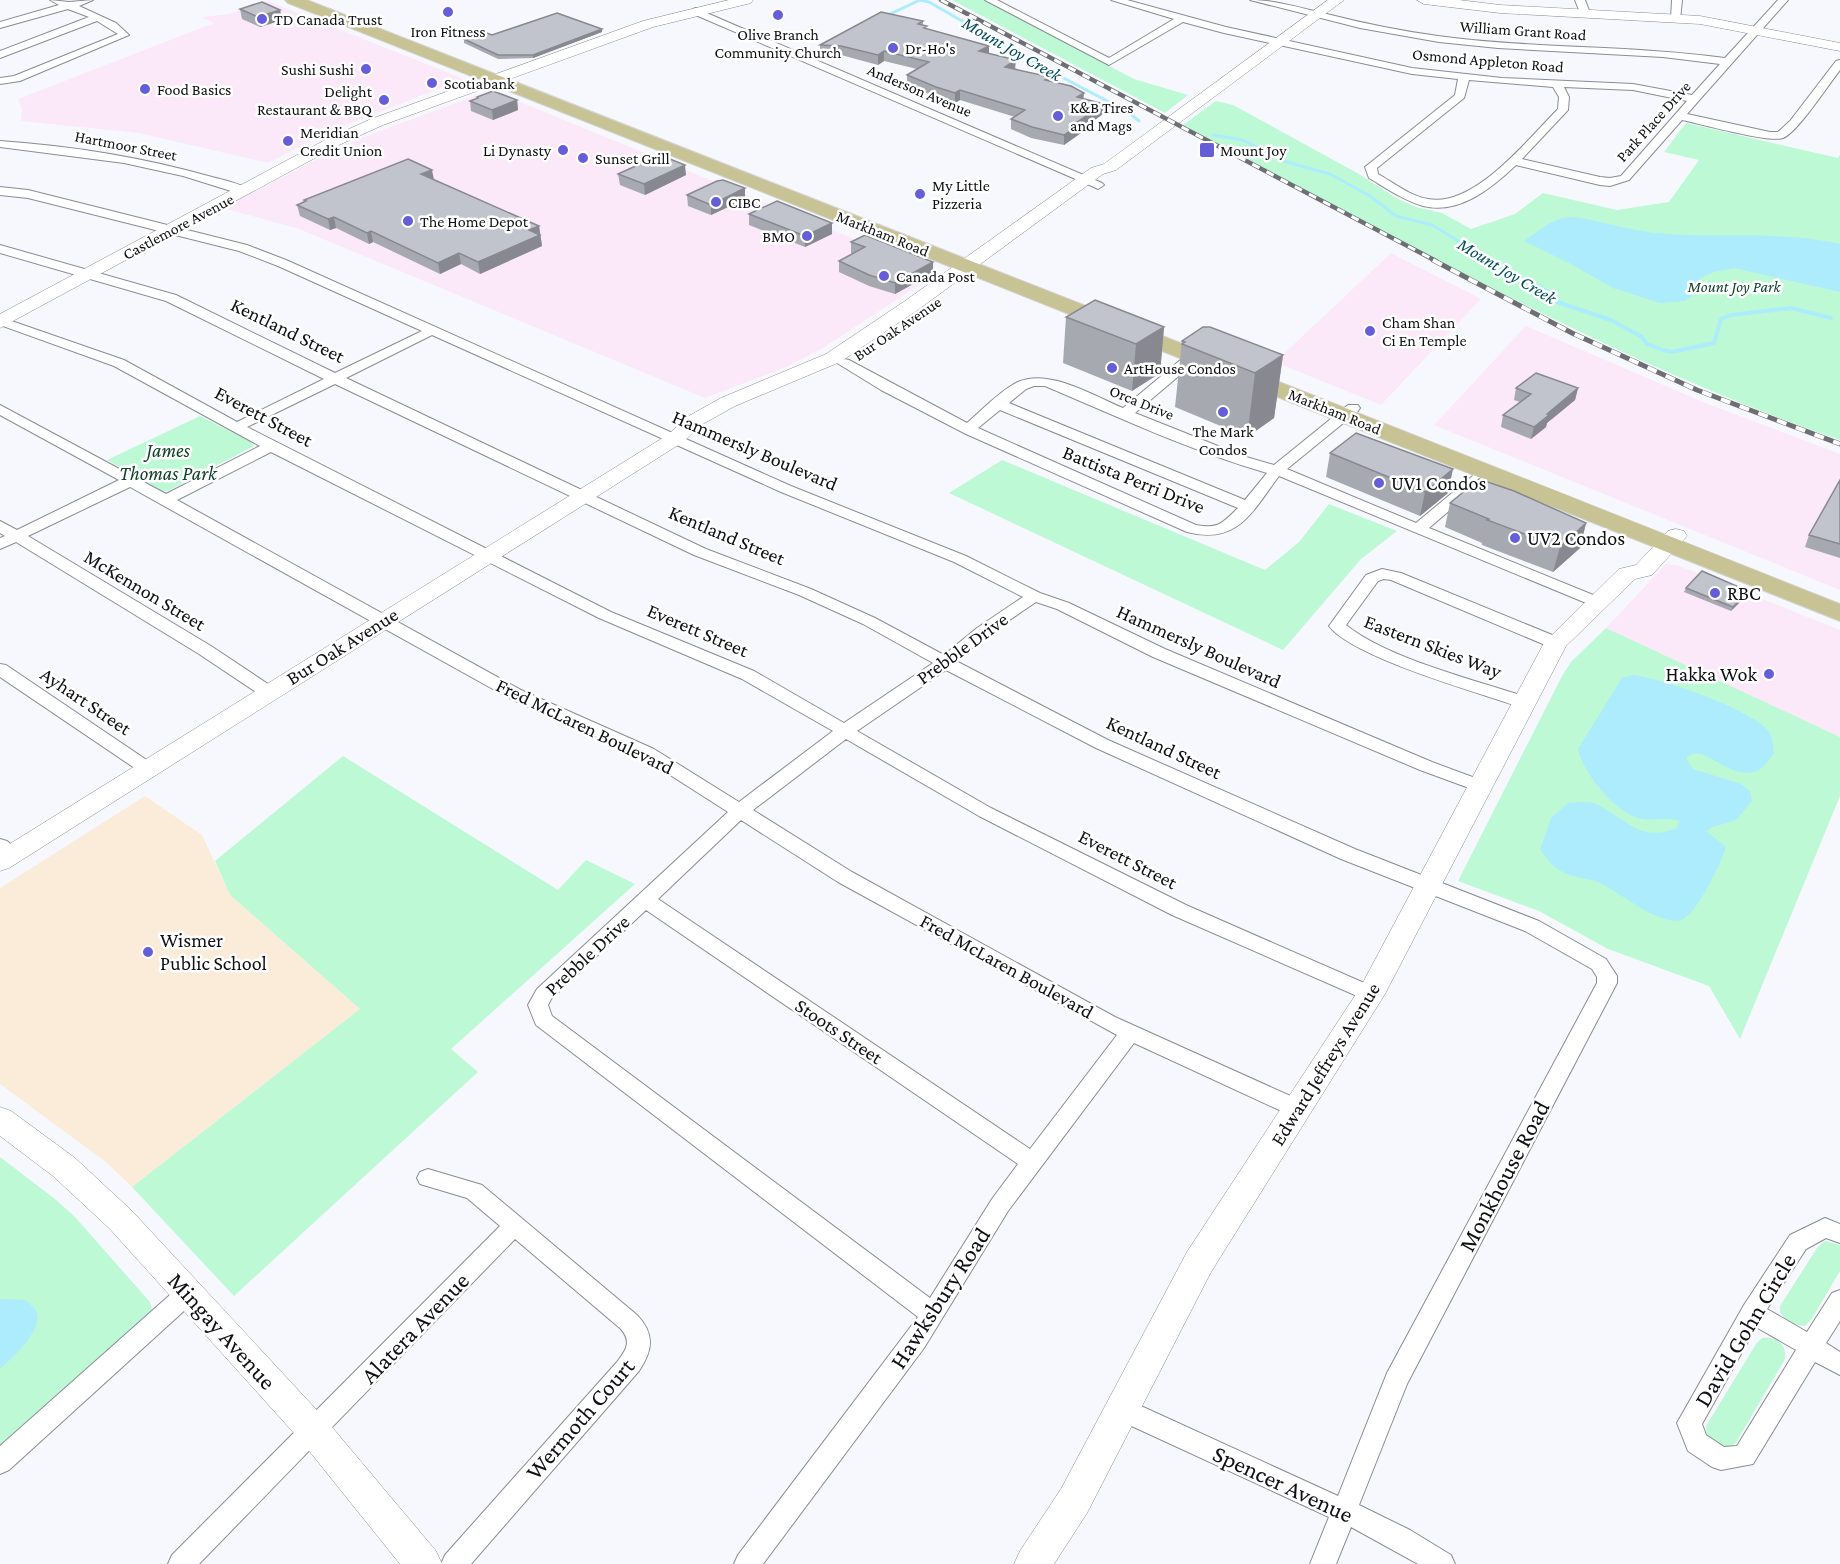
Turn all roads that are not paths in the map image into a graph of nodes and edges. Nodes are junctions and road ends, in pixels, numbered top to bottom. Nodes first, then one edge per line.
1 (55, 0) edge
2 (88, 0) edge
3 (293, 0) edge
4 (309, 0) edge
5 (746, 0) edge
6 (990, 0) edge
7 (1116, 0) edge
8 (1255, 0) edge
9 (1337, 0) edge
10 (1424, 0) edge
11 (1677, 0) edge
12 (1783, 0) edge
13 (1466, 3) edge
14 (69, 5) junction
15 (1582, 7) edge
16 (695, 12) junction
17 (1318, 14) junction
18 (96, 18) junction
19 (1676, 18) junction
20 (1180, 19) junction
21 (0, 25) edge
22 (1757, 30) junction
23 (1280, 43) junction
24 (1840, 46) edge
25 (0, 55) edge
26 (1728, 62) junction
27 (1840, 63) edge
28 (1464, 78) junction
29 (500, 79) junction
30 (0, 81) edge
31 (1557, 83) junction
32 (1694, 99) junction
33 (1679, 116) junction
34 (0, 144) edge
35 (1512, 160) junction
36 (1092, 182) junction
37 (0, 190) edge
38 (244, 191) junction
39 (172, 229) junction
40 (0, 249) edge
41 (976, 265) junction
42 (87, 275) junction
43 (0, 321) edge
44 (433, 330) junction
45 (1195, 355) junction
46 (844, 363) junction
47 (336, 379) junction
48 (999, 404) junction
49 (0, 409) edge
50 (1348, 411) junction
51 (1124, 414) junction
52 (237, 427) junction
53 (968, 429) junction
54 (680, 435) junction
55 (271, 446) junction
56 (1276, 471) junction
57 (1486, 472) junction
58 (130, 481) junction
59 (582, 497) junction
60 (165, 500) junction
61 (1248, 507) junction
62 (0, 526) edge
63 (1418, 529) junction
64 (1664, 537) junction
65 (8, 540) edge
66 (488, 556) junction
67 (1035, 596) junction
68 (1840, 600) edge
69 (1598, 602) junction
70 (1840, 613) edge
71 (385, 620) junction
72 (1556, 643) junction
73 (944, 663) junction
74 (0, 669) edge
75 (268, 692) junction
76 (1523, 702) junction
77 (846, 730) junction
78 (148, 769) junction
79 (1480, 786) junction
80 (740, 811) junction
81 (4, 854) edge
82 (1427, 886) junction
83 (646, 900) junction
84 (1371, 994) junction
85 (1131, 1032) junction
86 (1298, 1109) junction
87 (0, 1119) edge
88 (1032, 1162) junction
89 (428, 1178) dead end
90 (515, 1225) junction
91 (1840, 1234) edge
92 (188, 1293) junction
93 (1840, 1300) edge
94 (1752, 1312) junction
95 (933, 1315) junction
96 (1810, 1346) junction
97 (1840, 1364) edge
98 (1122, 1409) junction
99 (314, 1431) junction
100 (0, 1462) edge
101 (1344, 1511) junction
102 (181, 1564) edge
103 (423, 1564) edge
104 (454, 1564) edge
105 (747, 1564) edge
106 (1033, 1564) edge
107 (1323, 1564) edge
108 (1442, 1564) edge

1 - 14 street
2 - 14 street
3 - 29 main road, Markham Road
4 - 29 main road, Markham Road
5 - 16 street, Castlemore Avenue
6 - 20 street
7 - 20 street, Osmond Appleton Road
8 - 17 street, William Grant Road
9 - 17 street, Bur Oak Avenue
10 - 13 street
11 - 19 street
12 - 22 street, Park Place Drive
13 - 15 street
14 - 18 street
14 - 21 street
15 - 19 street
16 - 29 street, Castlemore Avenue
16 - 36 street, Anderson Avenue
17 - 23 street, Bur Oak Avenue
17 - 26 street, William Grant Road
18 - 25 street
18 - 30 street
19 - 22 street
20 - 23 street, Osmond Appleton Road
22 - 24 street
22 - 26 street, Park Place Drive
23 - 28 street, Osmond Appleton Road
23 - 36 street, Bur Oak Avenue
26 - 32 street, Park Place Drive
27 - 33 street
28 - 31 street, Osmond Appleton Road
28 - 35 street
29 - 38 street, Castlemore Avenue
29 - 41 main road, Markham Road
31 - 32 street, Osmond Appleton Road
31 - 35 street
32 - 33 street, Park Place Drive
33 - 35 street, Park Place Drive
34 - 38 street, Hartmoor Street
36 - 41 street, Bur Oak Avenue
37 - 39 street, Hammersly Boulevard
38 - 39 street, Castlemore Avenue
39 - 42 street, Castlemore Avenue
39 - 44 street, Hammersly Boulevard
40 - 42 street, Kentland Street
41 - 45 main road, Markham Road
41 - 46 street, Bur Oak Avenue
41 - 50 main road, Markham Road
41 - 54 street, Bur Oak Avenue
42 - 43 street, Castlemore Avenue
42 - 47 street, Kentland Street
43 - 52 street, Everett Street
44 - 47 street
44 - 54 street, Hammersly Boulevard
45 - 50 main road, Markham Road
45 - 51 street
46 - 53 street, Battista Perri Drive
46 - 54 street, Bur Oak Avenue
47 - 52 street
47 - 59 street, Kentland Street
48 - 51 street, Orca Drive
48 - 53 street
48 - 61 street
49 - 58 street, Fred McLaren Boulevard
50 - 56 street, Battista Perri Drive
50 - 57 main road, Markham Road
50 - 64 main road, Markham Road
51 - 56 street, Orca Drive
52 - 55 street, Everett Street
53 - 61 street, Battista Perri Drive
54 - 59 street, Bur Oak Avenue
54 - 67 street, Hammersly Boulevard
55 - 60 street
55 - 66 street, Everett Street
56 - 61 street, Battista Perri Drive
56 - 63 street, Orca Drive
57 - 63 street
57 - 64 main road, Markham Road
58 - 60 street, Fred McLaren Boulevard
58 - 65 street
59 - 66 street, Bur Oak Avenue
59 - 73 street, Kentland Street
60 - 71 street, Fred McLaren Boulevard
62 - 65 street, McKennon Street
63 - 69 street, Orca Drive
64 - 68 main road, Markham Road
64 - 69 street, Edward Jeffreys Avenue
64 - 70 main road, Markham Road
65 - 75 street, McKennon Street
66 - 71 street, Bur Oak Avenue
66 - 77 street, Everett Street
67 - 73 street, Prebble Drive
67 - 79 street, Hammersly Boulevard
69 - 72 street, Edward Jeffreys Avenue
71 - 75 street, Bur Oak Avenue
71 - 80 street, Fred McLaren Boulevard
72 - 76 street, Edward Jeffreys Avenue
72 - 76 street, Eastern Skies Way
73 - 77 street, Prebble Drive
73 - 82 street, Kentland Street
74 - 78 street, Ayhart Street
75 - 78 street, Bur Oak Avenue
76 - 79 street, Edward Jeffreys Avenue
77 - 80 street, Prebble Drive
77 - 84 street, Everett Street
78 - 81 street, Bur Oak Avenue
79 - 82 street, Edward Jeffreys Avenue
80 - 83 street, Prebble Drive
80 - 85 street, Fred McLaren Boulevard
82 - 84 street, Edward Jeffreys Avenue
82 - 101 street, Monkhouse Road
83 - 88 street, Stoots Street
83 - 95 street, Prebble Drive
84 - 86 street, Edward Jeffreys Avenue
85 - 86 street, Fred McLaren Boulevard
85 - 88 street, Hawksbury Road
86 - 98 street, Edward Jeffreys Avenue
87 - 92 street, Mingay Avenue
88 - 95 street, Hawksbury Road
89 - 90 street, Wermoth Court
90 - 99 street, Alatera Avenue
90 - 104 street, Wermoth Court
91 - 94 street, David Gohn Circle
92 - 99 street, Mingay Avenue
92 - 100 street
93 - 96 street, David Gohn Circle
94 - 96 street
94 - 96 street, David Gohn Circle
95 - 105 street, Hawksbury Road
96 - 97 street
98 - 101 street, Spencer Avenue
98 - 106 street, Edward Jeffreys Avenue
99 - 102 street, Alatera Avenue
99 - 103 street, Mingay Avenue
101 - 107 street, Monkhouse Road
101 - 108 street, Spencer Avenue

